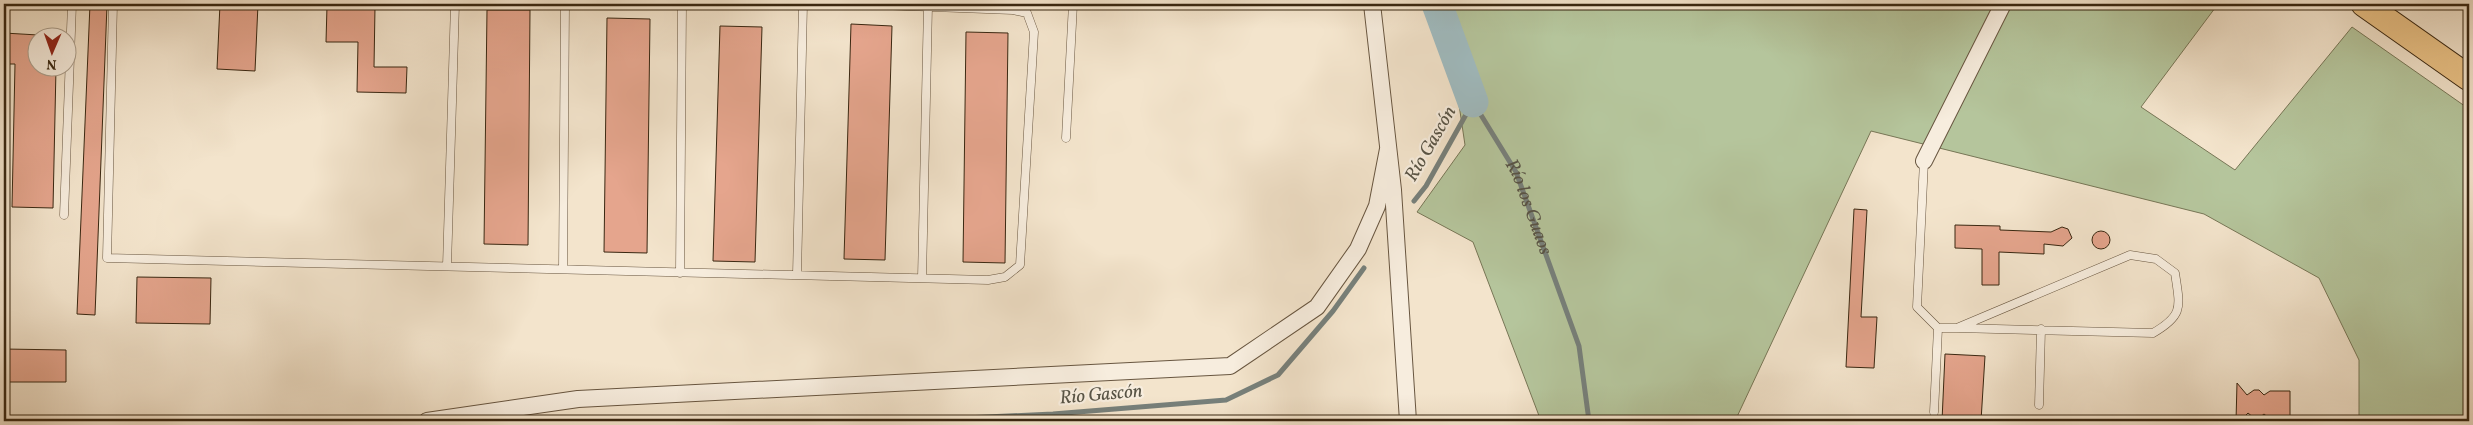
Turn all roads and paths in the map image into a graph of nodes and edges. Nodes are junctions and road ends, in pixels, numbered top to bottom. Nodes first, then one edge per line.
1 (72, 4) edge
2 (113, 4) edge
3 (455, 4) edge
4 (565, 4) edge
5 (682, 4) edge
6 (803, 4) edge
7 (853, 4) edge
8 (1073, 4) edge
9 (1372, 4) edge
10 (2003, 4) edge
11 (2364, 4) edge
12 (928, 6) junction
13 (2469, 78) edge
14 (1066, 138) dead end
15 (1388, 149) junction
16 (1924, 161) joint
17 (64, 215) dead end
18 (448, 266) junction
19 (563, 269) junction
20 (680, 273) junction
21 (797, 276) junction
22 (922, 278) junction
23 (1938, 328) junction
24 (1957, 328) junction
25 (2042, 330) junction
26 (2039, 405) dead end
27 (1934, 412) dead end
28 (427, 421) edge
29 (1408, 421) edge

1 - 17 lane
2 - 18 lane
3 - 18 lane
4 - 19 lane
5 - 20 lane
6 - 21 lane
7 - 12 lane
8 - 14 lane
9 - 15 street
10 - 16 street
11 - 13 main road
12 - 22 lane
12 - 22 lane
15 - 28 street
15 - 29 street
16 - 23 lane
18 - 19 lane
19 - 20 lane
20 - 21 lane
21 - 22 lane
23 - 24 lane
23 - 27 lane
24 - 25 lane
24 - 25 lane
25 - 26 lane

